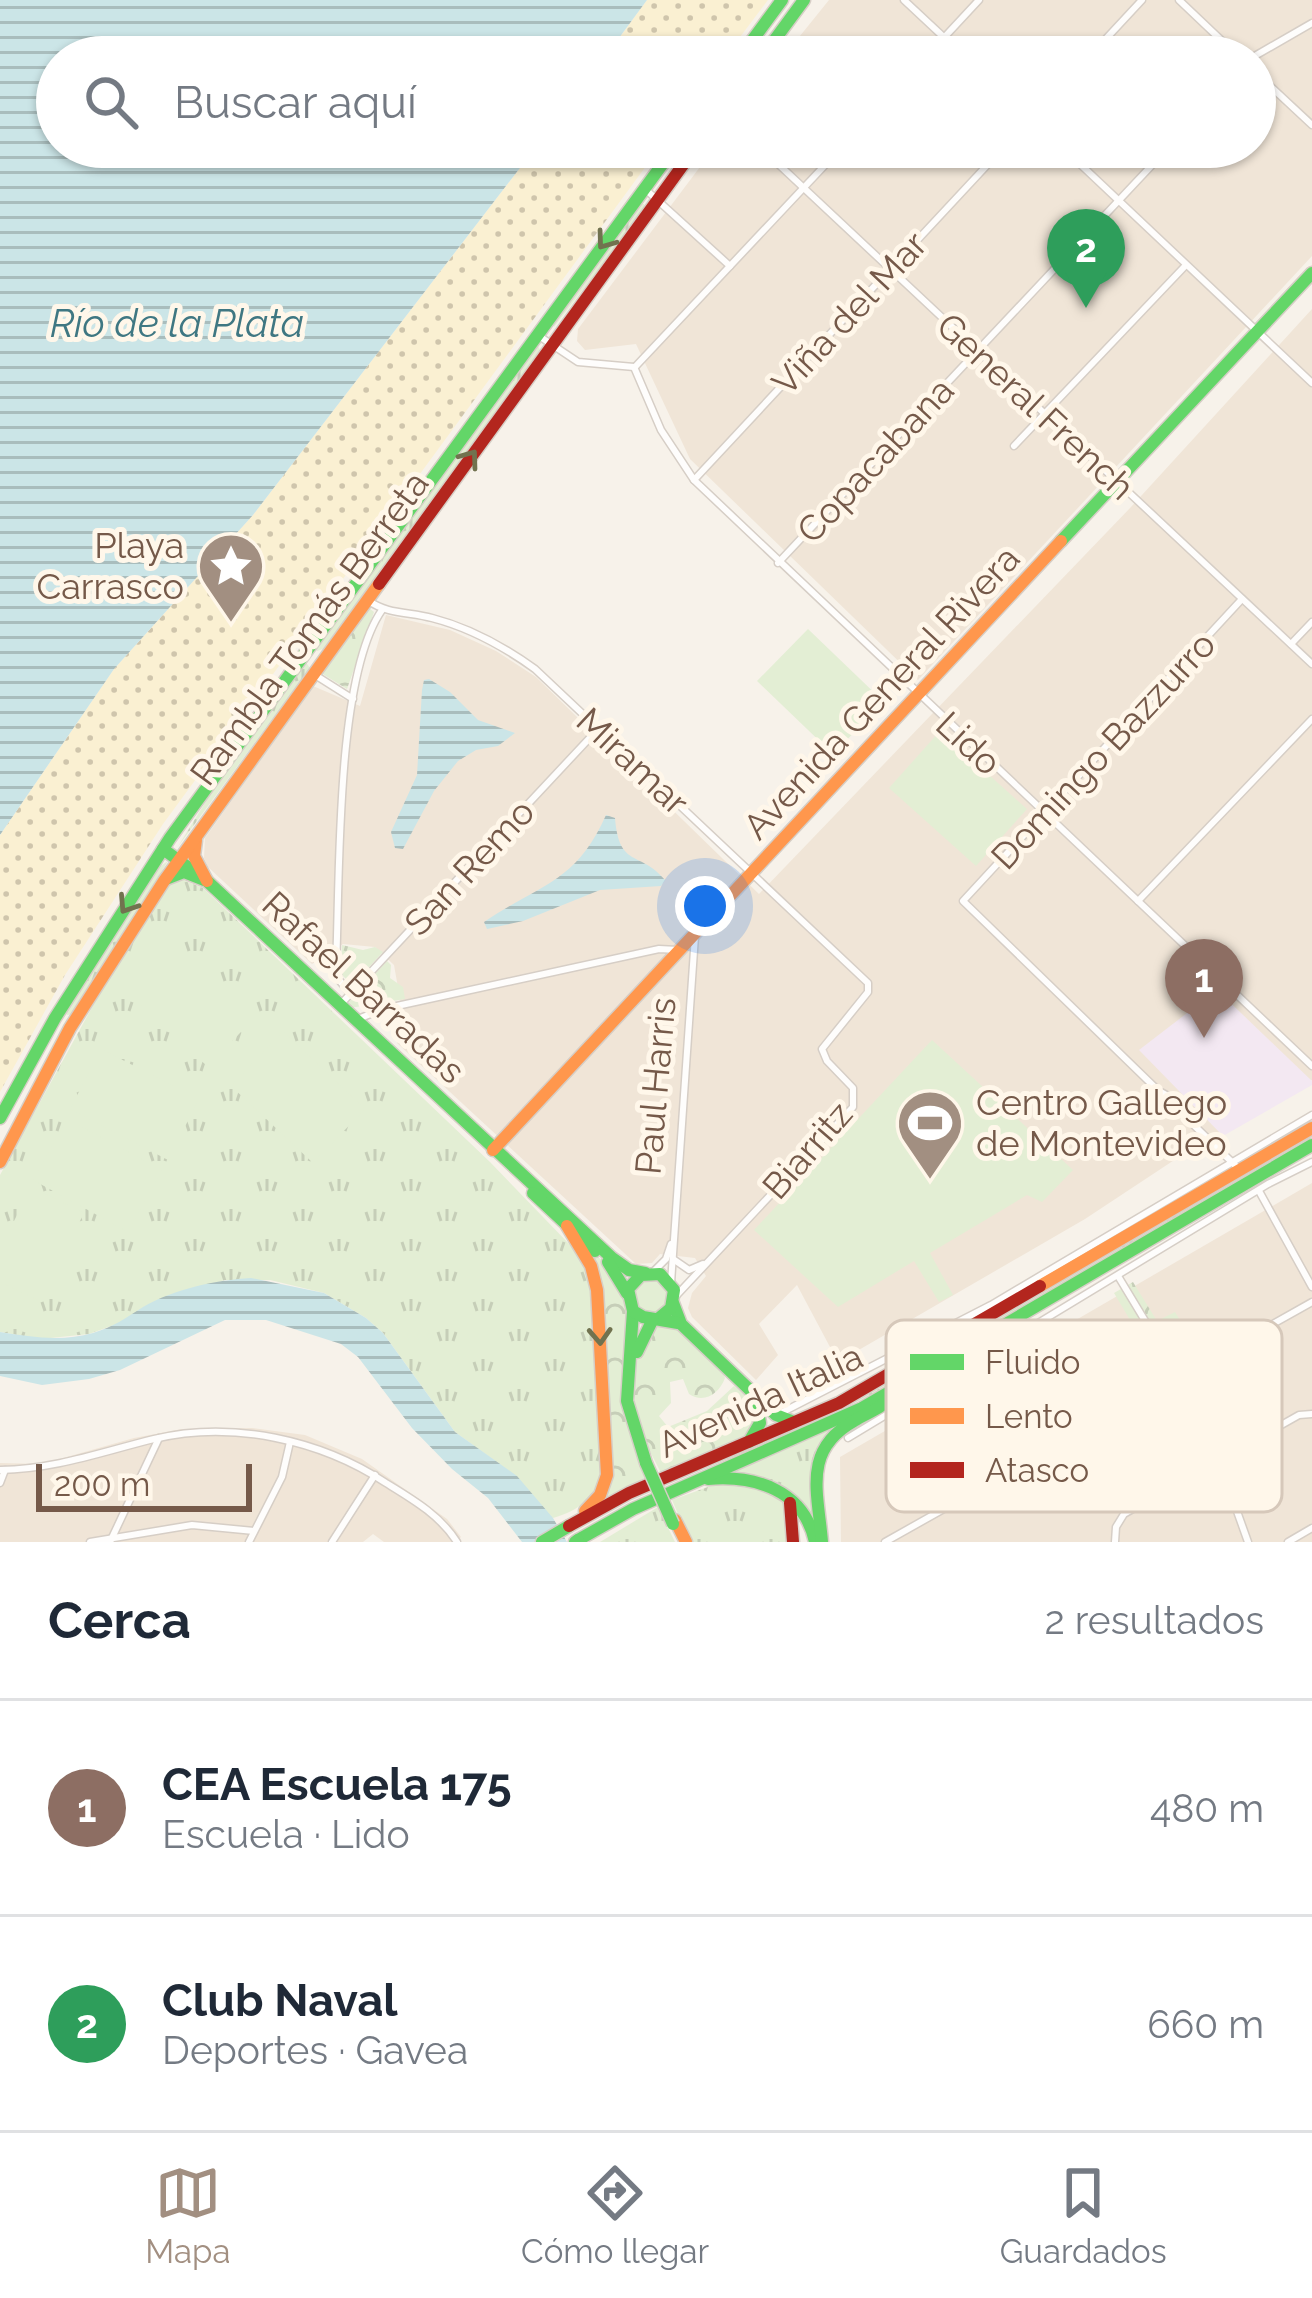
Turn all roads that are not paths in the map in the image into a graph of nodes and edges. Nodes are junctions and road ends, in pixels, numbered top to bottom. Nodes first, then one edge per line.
1 (782, 0) edge
2 (804, 0) edge
3 (904, 0) edge
4 (980, 0) edge
5 (1142, 0) edge
6 (1179, 0) edge
7 (1312, 23) edge
8 (755, 36) edge
9 (777, 36) edge
10 (942, 36) edge
11 (946, 36) edge
12 (1109, 36) edge
13 (1217, 36) edge
14 (1276, 44) edge
15 (1276, 92) edge
16 (1312, 125) edge
17 (659, 168) edge
18 (681, 168) edge
19 (783, 168) edge
20 (823, 168) edge
21 (985, 168) edge
22 (1084, 168) edge
23 (1150, 168) edge
24 (644, 188) junction
25 (804, 188) junction
26 (657, 200) junction
27 (1119, 201) junction
28 (1186, 265) junction
29 (730, 267) junction
30 (890, 270) junction
31 (1312, 273) edge
32 (1256, 332) junction
33 (537, 335) junction
34 (552, 345) junction
35 (976, 351) junction
36 (634, 368) junction
37 (1312, 383) edge
38 (1046, 416) junction
39 (1014, 446) dead end
40 (694, 480) junction
41 (1118, 482) junction
42 (778, 562) junction
43 (366, 598) junction
44 (1242, 599) junction
45 (382, 610) junction
46 (1312, 622) edge
47 (1291, 644) junction
48 (305, 651) junction
49 (1312, 664) edge
50 (316, 668) junction
51 (918, 694) junction
52 (352, 699) junction
53 (1312, 718) edge
54 (599, 728) junction
55 (217, 773) junction
56 (1045, 812) junction
57 (197, 834) junction
58 (163, 849) junction
59 (179, 859) junction
60 (752, 874) junction
61 (164, 881) junction
62 (207, 881) junction
63 (1138, 901) junction
64 (695, 936) junction
65 (681, 951) junction
66 (866, 980) joint
67 (351, 994) junction
68 (339, 1006) junction
69 (55, 1018) junction
70 (355, 1021) junction
71 (70, 1028) junction
72 (1312, 1066) edge
73 (18, 1085) junction
74 (35, 1093) junction
75 (1312, 1114) edge
76 (0, 1118) edge
77 (1312, 1128) edge
78 (1312, 1144) edge
79 (493, 1150) junction
80 (0, 1162) edge
81 (1312, 1162) edge
82 (1236, 1165) junction
83 (519, 1175) junction
84 (1259, 1191) junction
85 (567, 1226) junction
86 (673, 1241) junction
87 (673, 1258) junction
88 (710, 1258) junction
89 (649, 1272) junction
90 (1118, 1276) junction
91 (1312, 1287) edge
92 (673, 1294) junction
93 (627, 1295) junction
94 (1312, 1302) edge
95 (633, 1311) junction
96 (656, 1318) junction
97 (972, 1320) edge
98 (1014, 1320) edge
99 (1044, 1320) edge
100 (1145, 1320) edge
101 (1280, 1320) edge
102 (681, 1324) junction
103 (886, 1362) edge
104 (886, 1372) edge
105 (886, 1395) edge
106 (756, 1398) junction
107 (886, 1403) edge
108 (1309, 1414) edge
109 (776, 1415) junction
110 (886, 1415) edge
111 (760, 1423) junction
112 (800, 1423) junction
113 (1282, 1428) edge
114 (159, 1438) junction
115 (848, 1438) dead end
116 (290, 1442) junction
117 (748, 1444) junction
118 (648, 1462) junction
119 (3, 1470) edge
120 (375, 1475) junction
121 (701, 1478) junction
122 (0, 1483) edge
123 (790, 1499) junction
124 (938, 1512) edge
125 (1130, 1512) edge
126 (1237, 1512) edge
127 (569, 1526) junction
128 (1312, 1528) edge
129 (254, 1531) junction
130 (111, 1540) edge
131 (577, 1541) edge
132 (90, 1542) edge
133 (249, 1542) edge
134 (332, 1542) edge
135 (457, 1542) edge
136 (542, 1542) edge
137 (684, 1542) edge
138 (794, 1542) edge
139 (818, 1542) edge
140 (885, 1542) edge
141 (1115, 1542) edge
142 (1248, 1542) edge
143 (1288, 1542) edge

1 - 8 main road
2 - 9 main road
3 - 10 street
4 - 11 street
5 - 12 street
6 - 13 street
7 - 14 street
15 - 16 street
17 - 24 main road, Rambla Tomás Berreta
18 - 26 main road, Rambla Tomás Berreta
19 - 25 street, General French
20 - 25 street
21 - 30 street, Viña del Mar
22 - 27 street
23 - 27 street, Copacabana
24 - 26 street
24 -> 33 main road, Rambla Tomás Berreta
25 - 29 street
25 - 30 street, General French
26 - 29 street
26 - 34 main road, Rambla Tomás Berreta
27 - 28 street
27 - 35 street, Copacabana
28 - 32 street
28 - 38 street
29 - 36 street
30 - 35 street, General French
30 - 40 street, Viña del Mar
31 - 32 main road, Avenida General Rivera
32 - 37 street
32 - 41 main road, Avenida General Rivera
33 - 34 street
33 - 48 main road, Rambla Tomás Berreta
34 - 36 street
43 -> 34 main road, Rambla Tomás Berreta
35 - 38 street, General French
35 - 42 street, Copacabana
36 - 40 street, Lido
38 - 39 street
38 - 41 street, General French
40 - 42 street, Lido
41 - 44 street, General French
41 - 51 main road, Avenida General Rivera
42 - 51 street, Lido
43 - 45 street, Miramar
43 - 50 main road, Rambla Tomás Berreta
44 - 47 street, General French
44 - 56 street, Domingo Bazzurro
45 - 52 street
45 - 54 street, Miramar
46 - 47 street
47 - 49 street, General French
48 - 50 main road
48 - 55 main road, Rambla Tomás Berreta
50 - 52 street
50 - 57 main road, Rambla Tomás Berreta
51 - 56 street, Lido
51 - 60 main road, Avenida General Rivera
52 - 67 street
53 - 63 street
54 - 60 street, Miramar
54 - 67 street, San Remo
55 - 58 main road, Rambla Tomás Berreta
55 - 59 main road
56 - 63 street, Lido
56 - 82 street, Domingo Bazzurro
57 - 59 main road, Rambla Tomás Berreta
57 - 62 main road
58 - 59 main road, Rafael Barradas
58 -> 69 main road, Rambla Tomás Berreta
59 - 61 main road, Rambla Tomás Berreta
59 - 62 main road, Rafael Barradas
60 - 64 main road, Avenida General Rivera
60 - 66 street, Miramar
61 - 62 main road
61 - 71 main road, Rambla Tomás Berreta
62 - 68 main road, Rafael Barradas
63 - 72 street, Lido
64 - 65 main road, Avenida General Rivera
64 - 86 street, Paul Harris
65 - 70 street
65 - 79 main road, Avenida General Rivera
66 - 88 street, Biarritz
67 - 68 street, San Remo
68 - 70 main road, Rafael Barradas
69 - 71 main road
69 - 73 main road, Rambla Tomás Berreta
70 - 79 main road, Rafael Barradas
71 - 74 main road, Rambla Tomás Berreta
73 - 74 main road
73 - 76 main road, Rambla Tomás Berreta
74 - 80 main road, Rambla Tomás Berreta
75 - 82 street, Avenida Italia
77 - 82 main road, Avenida Italia
78 - 98 main road, Avenida Italia
79 - 83 main road, Rafael Barradas
81 - 84 street, Avenida Italia
82 - 97 main road, Avenida Italia
83 - 85 main road, Rafael Barradas
83 - 89 main road, Rafael Barradas
84 - 90 street, Avenida Italia
84 - 91 street
85 - 93 main road, Rafael Barradas
85 -> 127 main road
86 - 87 street, Paul Harris
86 - 89 street, Paul Harris
87 - 88 street
87 - 92 street, Paul Harris
88 - 92 street, Biarritz
89 - 92 main road, Rafael Barradas
89 - 93 main road
90 - 99 street, Avenida Italia
90 - 100 street
92 - 96 main road
92 - 102 main road
93 - 95 main road, Rafael Barradas
94 - 101 street
95 - 96 main road
95 - 118 main road
96 - 102 main road
96 - 118 main road
102 - 106 main road
103 - 109 street, Avenida Italia
104 - 112 main road, Avenida Italia
105 - 121 main road, Avenida Italia
106 - 109 main road
106 - 111 main road
107 - 139 main road
108 - 113 street
109 - 111 main road
109 - 112 main road
110 - 115 street, Avenida Italia
111 - 117 main road
112 - 117 main road, Avenida Italia
114 - 116 street
114 - 119 street
114 - 130 street
116 - 120 street
116 - 129 street
117 - 127 main road, Avenida Italia
118 - 137 main road, bridge
119 - 122 street
120 - 134 street
120 - 135 street
121 - 123 main road
121 - 131 main road, Avenida Italia
123 - 138 main road
123 - 139 main road
124 - 140 street
125 - 141 street
126 - 142 street
127 - 136 main road, Avenida Italia
128 - 143 street
129 - 130 street
129 - 133 street
130 - 132 street

